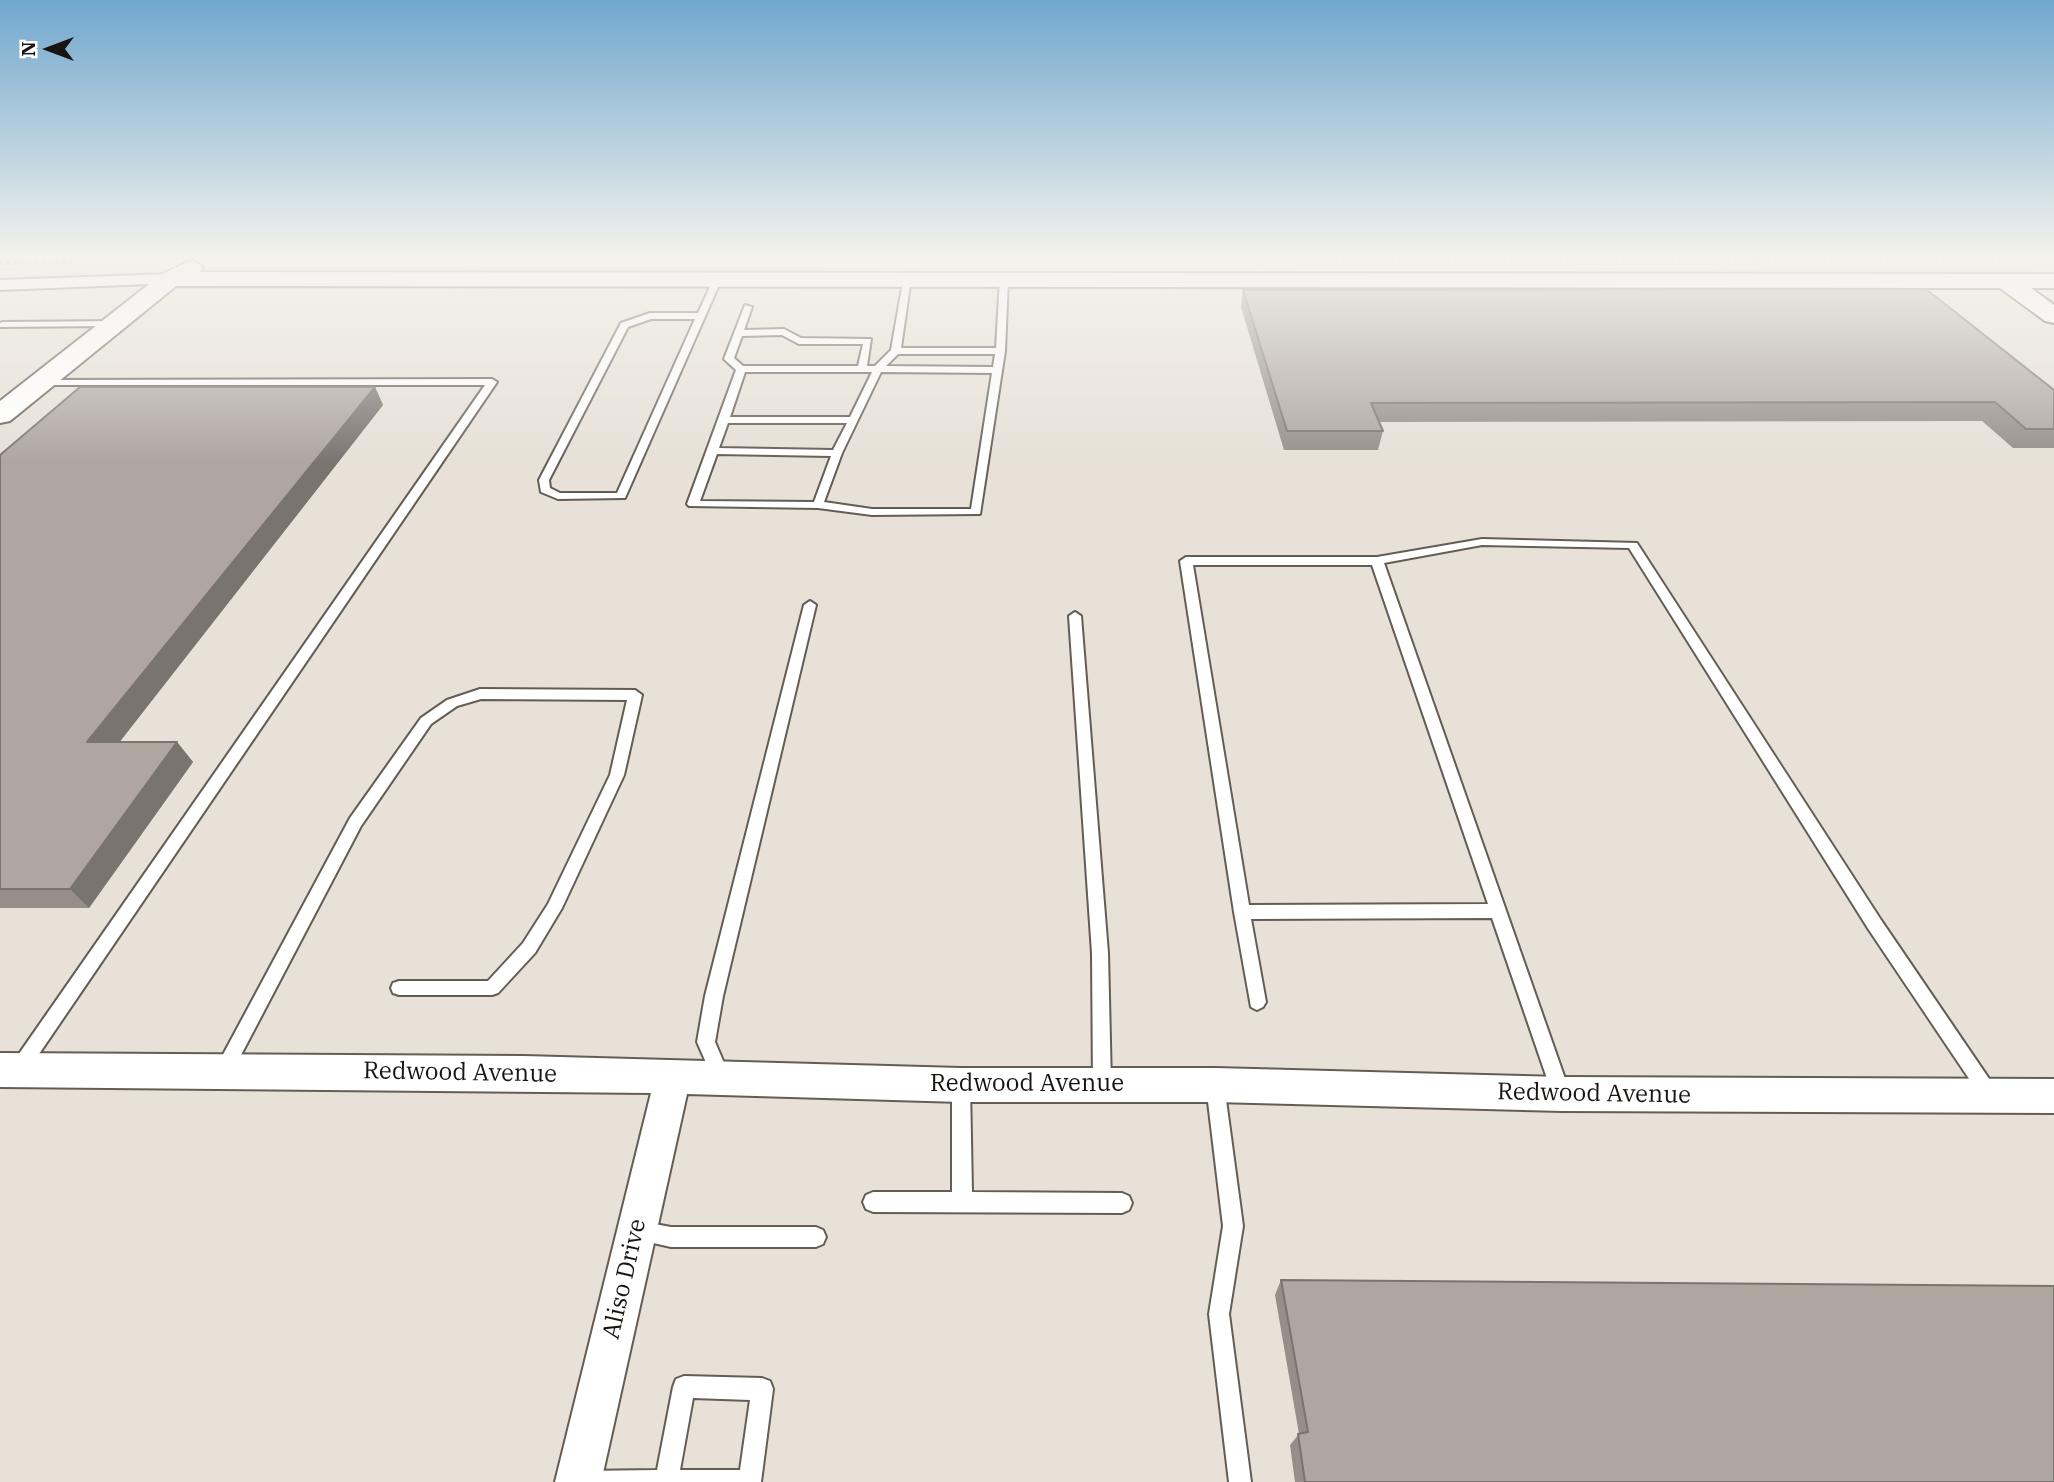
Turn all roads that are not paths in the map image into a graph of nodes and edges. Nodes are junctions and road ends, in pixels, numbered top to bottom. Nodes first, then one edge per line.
1 (112, 325) edge
2 (624, 325) edge
3 (697, 325) edge
4 (741, 325) edge
5 (900, 325) edge
6 (1001, 325) edge
7 (739, 332) junction
8 (896, 351) junction
9 (1000, 351) junction
10 (741, 369) junction
11 (862, 369) junction
12 (878, 369) junction
13 (997, 370) junction
14 (41, 382) junction
15 (2, 412) edge
16 (723, 420) junction
17 (853, 420) junction
18 (713, 451) junction
19 (837, 453) junction
20 (818, 505) junction
21 (1377, 561) junction
22 (810, 605) dead end
23 (1075, 616) dead end
24 (1499, 911) junction
25 (1242, 912) junction
26 (399, 988) dead end
27 (1257, 1002) dead end
28 (9, 1070) edge
29 (224, 1070) junction
30 (673, 1077) junction
31 (721, 1079) junction
32 (1102, 1084) junction
33 (961, 1085) junction
34 (1215, 1085) junction
35 (1562, 1094) junction
36 (2054, 1096) edge
37 (1991, 1097) junction
38 (873, 1202) dead end
39 (962, 1202) junction
40 (1122, 1203) dead end
41 (637, 1231) junction
42 (816, 1237) dead end
43 (666, 1481) edge
44 (579, 1482) edge
45 (1240, 1482) edge

1 - 14 street
2 - 3 lane
4 - 7 lane
5 - 8 lane
6 - 9 lane
7 - 10 lane
7 - 11 lane
8 - 9 lane
8 - 12 lane
9 - 13 lane
10 - 11 lane
10 - 16 lane
11 - 12 lane
12 - 13 lane
12 - 17 lane
13 - 20 lane
14 - 15 street
14 - 28 lane
16 - 17 lane
16 - 18 lane
17 - 19 lane
18 - 19 lane
18 - 20 lane
19 - 20 lane
21 - 24 lane
21 - 25 lane
21 - 37 lane
22 - 31 lane
23 - 32 lane
24 - 25 lane
24 - 35 lane
25 - 27 lane
26 - 29 lane
28 - 29 street, Redwood Avenue
29 - 30 street, Redwood Avenue
30 - 31 street, Redwood Avenue
30 - 41 street, Aliso Drive
31 - 33 street, Redwood Avenue
32 - 33 street, Redwood Avenue
32 - 34 street, Redwood Avenue
33 - 39 lane
34 - 35 street, Redwood Avenue
34 - 45 lane
35 - 37 street, Redwood Avenue
36 - 37 street, Redwood Avenue
38 - 39 lane
39 - 40 lane
41 - 42 lane
41 - 44 street, Aliso Drive
43 - 43 lane
43 - 44 lane

